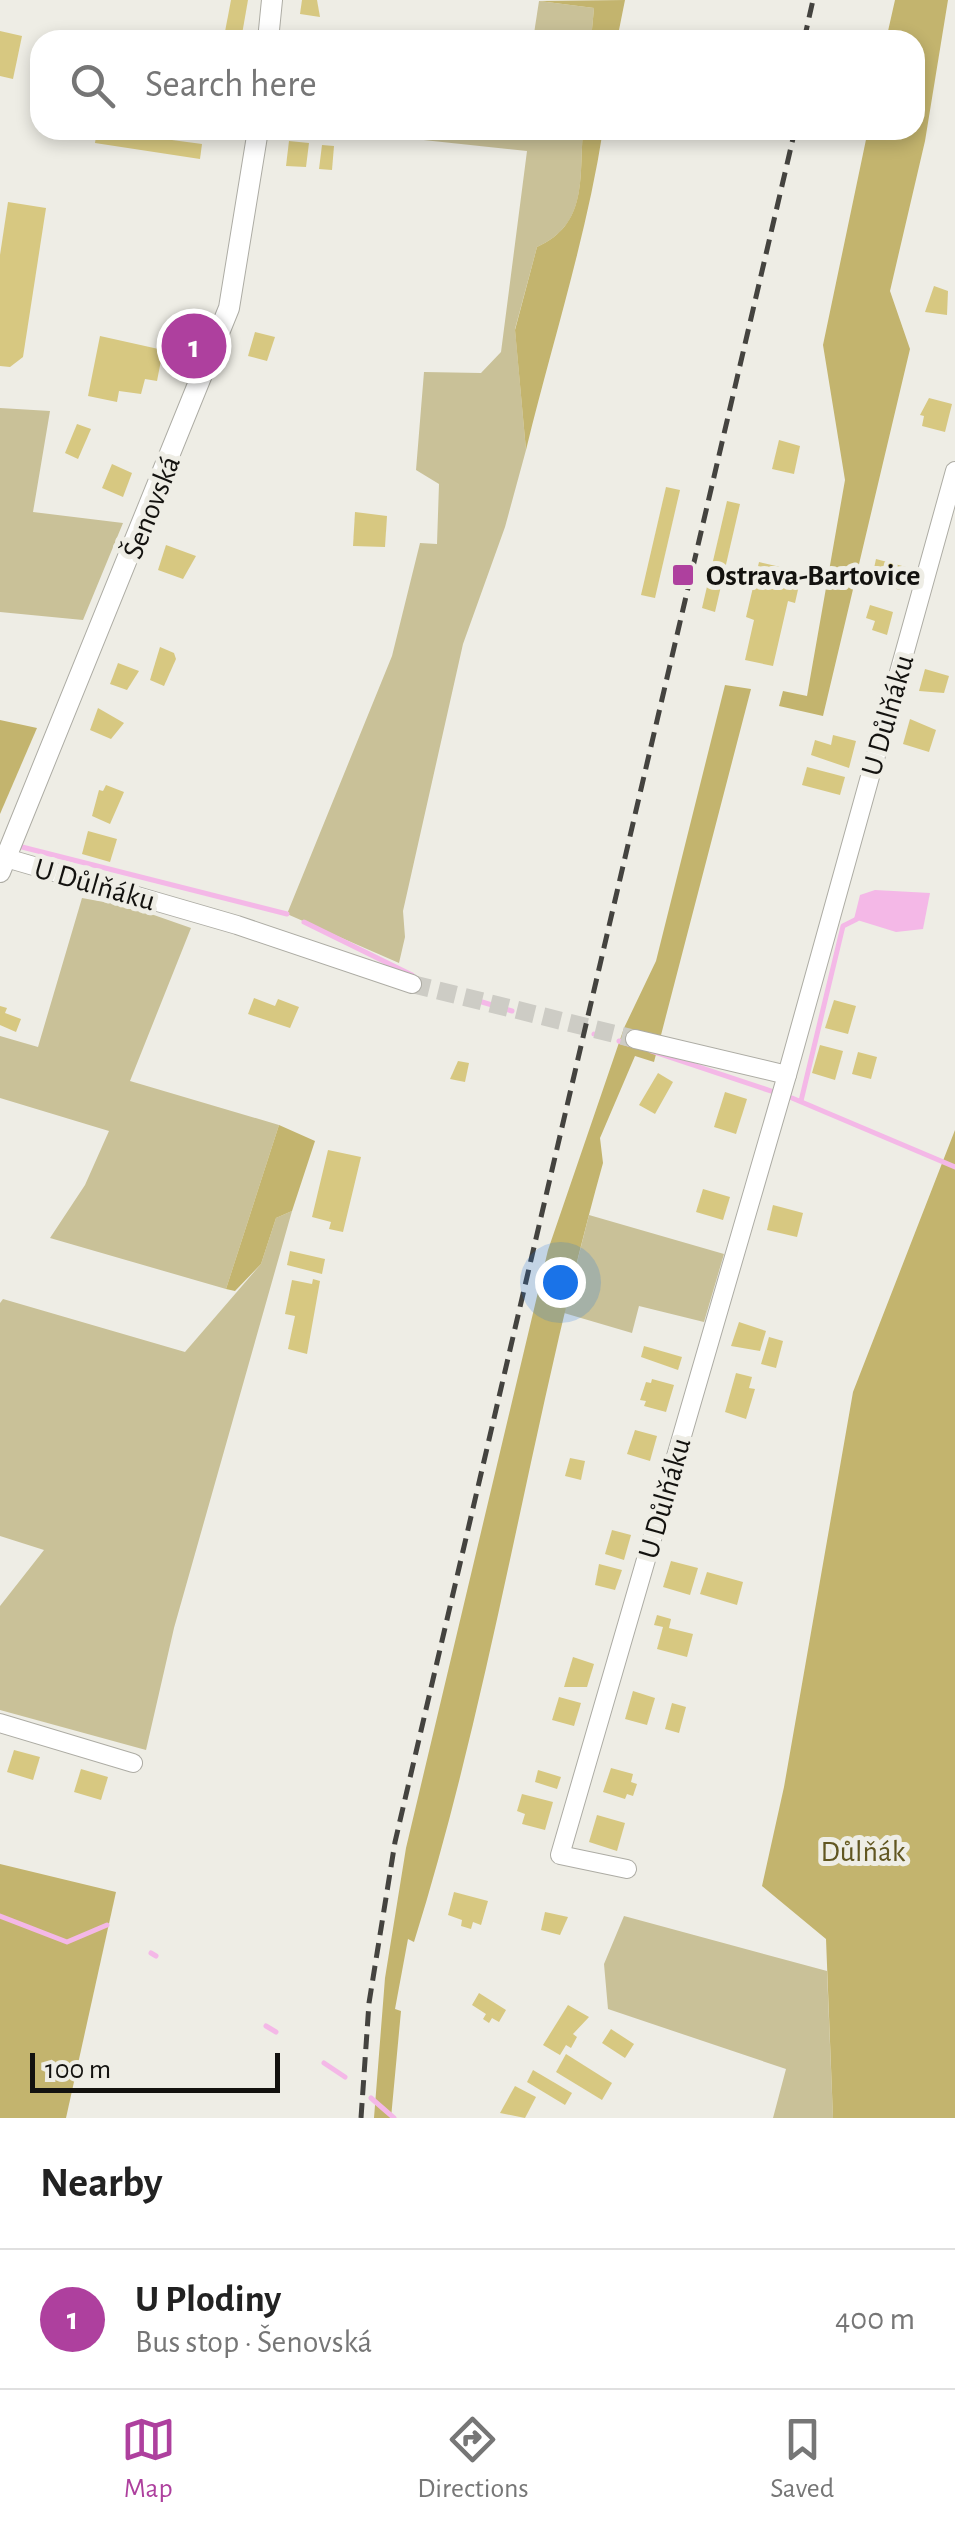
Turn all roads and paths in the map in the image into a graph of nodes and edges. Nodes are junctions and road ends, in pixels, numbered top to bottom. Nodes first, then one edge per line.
1 (272, 0) edge
2 (269, 30) edge
3 (256, 140) edge
4 (955, 471) edge
5 (3, 865) edge
6 (412, 984) tunnel mouth
7 (635, 1040) tunnel mouth
8 (787, 1076) junction
9 (0, 1724) edge
10 (133, 1763) dead end
11 (627, 1870) dead end

1 - 2 street
3 - 5 street, Šenovská
4 - 8 street, U Důlňáku
5 - 6 street, U Důlňáku
7 - 8 street
8 - 11 street, U Důlňáku
9 - 10 street

